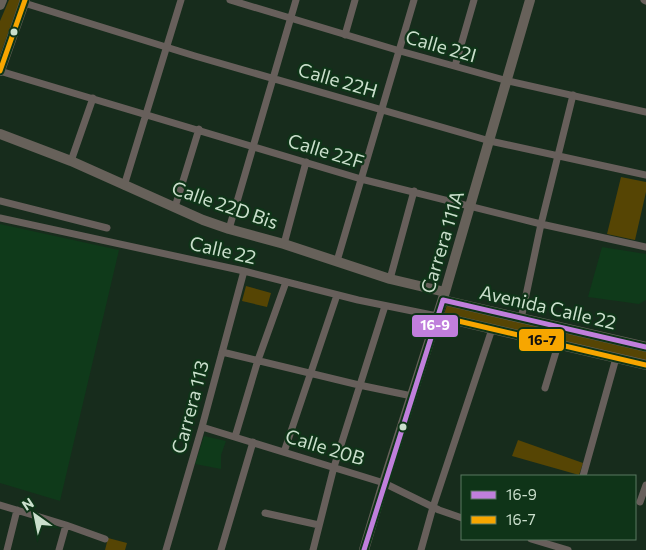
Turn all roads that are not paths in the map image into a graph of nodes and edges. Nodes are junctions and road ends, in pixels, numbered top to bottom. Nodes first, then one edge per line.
1 (2, 0) edge
2 (181, 0) edge
3 (230, 0) edge
4 (296, 0) edge
5 (355, 0) edge
6 (414, 0) edge
7 (474, 0) edge
8 (530, 0) edge
9 (24, 1) edge
10 (238, 1) edge
11 (0, 5) edge
12 (291, 19) junction
13 (345, 35) junction
14 (166, 46) junction
15 (400, 51) junction
16 (455, 66) junction
17 (0, 71) edge
18 (273, 78) junction
19 (508, 81) junction
20 (573, 95) junction
21 (93, 98) junction
22 (382, 110) junction
23 (646, 112) edge
24 (146, 114) junction
25 (199, 129) junction
26 (0, 134) edge
27 (490, 141) junction
28 (253, 146) junction
29 (558, 156) junction
30 (71, 162) junction
31 (306, 162) junction
32 (646, 175) edge
33 (361, 179) junction
34 (124, 186) junction
35 (414, 191) junction
36 (0, 201) edge
37 (471, 205) junction
38 (175, 208) junction
39 (0, 218) edge
40 (542, 224) junction
41 (106, 228) dead end
42 (229, 229) junction
43 (284, 244) junction
44 (646, 247) edge
45 (337, 261) junction
46 (244, 272) junction
47 (390, 279) junction
48 (286, 282) junction
49 (337, 295) junction
50 (444, 296) junction
51 (386, 306) junction
52 (437, 316) junction
53 (521, 319) junction
54 (492, 329) junction
55 (558, 345) junction
56 (646, 347) edge
57 (222, 352) junction
58 (616, 358) junction
59 (258, 360) junction
60 (646, 365) edge
61 (310, 373) junction
62 (359, 385) junction
63 (545, 388) dead end
64 (412, 396) junction
65 (202, 427) junction
66 (235, 437) junction
67 (253, 442) junction
68 (284, 452) junction
69 (334, 467) junction
70 (584, 475) edge
71 (384, 483) junction
72 (646, 484) edge
73 (640, 502) dead end
74 (0, 505) edge
75 (433, 507) junction
76 (17, 510) junction
77 (265, 512) dead end
78 (461, 518) edge
79 (66, 525) junction
80 (319, 525) junction
81 (105, 539) dead end
82 (535, 540) edge
83 (557, 545) edge
84 (7, 550) edge
85 (59, 550) edge
86 (166, 550) edge
87 (221, 550) edge
88 (313, 550) edge
89 (364, 550) edge
90 (421, 550) edge
91 (568, 550) edge

1 - 11 street
2 - 14 street
3 - 10 street, Calle 22I
4 - 12 street
5 - 13 street
6 - 15 street
7 - 16 street
8 - 19 street, Carrera 111A
9 - 14 street, Calle 22H
9 - 17 street
10 - 12 street, Calle 22I
12 - 13 street, Calle 22I
12 - 18 street
13 - 15 street, Calle 22I
14 - 18 street, Calle 22H
14 - 24 street
15 - 16 street, Calle 22I
15 - 22 street
16 - 19 street, Calle 22I
17 - 21 street, Calle 22F
18 - 22 street, Calle 22H
18 - 28 street
19 - 20 street, Calle 22I
19 - 27 street, Carrera 111A
20 - 23 street, Calle 22I
20 - 29 street
21 - 24 street, Calle 22F
21 - 30 street
22 - 27 street, Calle 22H
22 - 33 street
24 - 25 street, Calle 22F
24 - 34 street
25 - 28 street, Calle 22F
25 - 38 street
26 - 30 street, Calle 22D Bis
27 - 29 street, Calle 22H
27 - 37 street, Carrera 111A
28 - 31 street, Calle 22F
28 - 42 street
29 - 32 street, Calle 22H
29 - 40 street
30 - 34 street, Calle 22D Bis
31 - 33 street, Calle 22F
31 - 43 street
33 - 35 street, Calle 22F
33 - 45 street
34 - 38 street, Calle 22D Bis
35 - 37 street, Calle 22F
35 - 47 street
36 - 41 street
37 - 40 street, Calle 22F
37 - 50 street, Carrera 111A
38 - 42 street, Calle 22D Bis
39 - 46 street, Calle 22
40 - 44 street, Calle 22F
40 - 53 street
42 - 43 street, Calle 22D Bis
43 - 45 street, Calle 22D Bis
45 - 47 street, Calle 22D Bis
46 - 48 street, Calle 22
46 - 57 street, Carrera 113
47 - 50 street, Calle 22D Bis
48 - 49 street, Calle 22
48 - 59 street
49 - 51 street, Calle 22
49 - 61 street
50 - 52 street, Carrera 111A
50 - 53 street, Avenida Calle 22
51 - 52 street, Calle 22
51 - 62 street
52 - 54 street, Avenida Calle 22
52 - 64 street, Carrera 111A
53 - 56 street, Avenida Calle 22
54 - 55 street, Avenida Calle 22
54 - 75 street
55 - 58 street, Avenida Calle 22
55 - 63 street
57 - 59 street
57 - 65 street, Carrera 113
58 - 60 street, Avenida Calle 22
58 - 70 street
59 - 61 street
59 - 66 street
61 - 62 street
61 - 68 street
62 - 64 street
62 - 69 street
64 - 71 street, Carrera 111A
65 - 66 street, Calle 20B
65 - 86 street, Carrera 113
66 - 67 street, Calle 20B
67 - 68 street, Calle 20B
67 - 87 street
68 - 69 street, Calle 20B
69 - 71 street, Calle 20B
69 - 80 street
71 - 75 street, Calle 20B
71 - 89 street, Carrera 111A
72 - 73 street
74 - 76 street
75 - 78 street, Calle 20B
75 - 90 street
76 - 79 street
76 - 84 street
77 - 80 street
79 - 81 street
79 - 85 street
80 - 88 street
82 - 83 street
83 - 91 street

